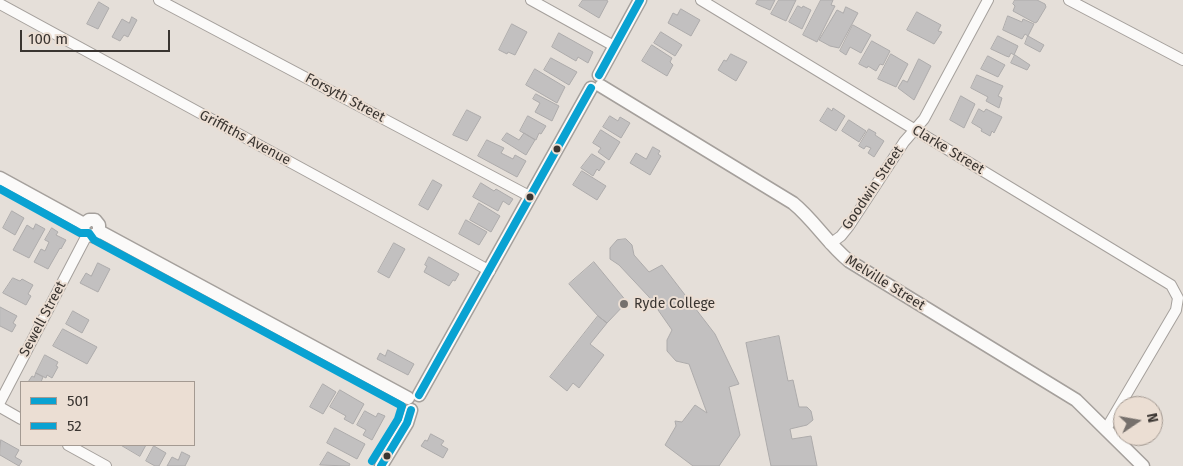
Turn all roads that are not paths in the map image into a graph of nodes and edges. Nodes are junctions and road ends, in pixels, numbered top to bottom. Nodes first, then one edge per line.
1 (159, 0) edge
2 (531, 0) edge
3 (640, 0) edge
4 (701, 0) edge
5 (988, 0) edge
6 (1069, 0) edge
7 (0, 4) edge
8 (614, 46) junction
9 (1183, 60) edge
10 (597, 83) junction
11 (915, 130) junction
12 (0, 178) edge
13 (531, 196) junction
14 (90, 230) junction
15 (830, 244) junction
16 (490, 271) junction
17 (1180, 312) edge
18 (413, 401) junction
19 (0, 402) edge
20 (0, 407) edge
21 (20, 418) edge
22 (1106, 429) junction
23 (70, 446) edge
24 (106, 466) edge
25 (382, 466) edge
26 (1143, 466) edge

1 - 13 street, Forsyth Street
2 - 8 street
3 - 8 street
4 - 11 street, Clarke Street
5 - 11 street, Goodwin Street
6 - 9 street
7 - 16 street, Griffiths Avenue
8 - 10 street
10 - 13 street
10 - 15 street, Melville Street
11 - 15 street, Goodwin Street
11 - 17 street, Clarke Street
12 - 14 street
13 - 16 street
14 - 18 street
14 - 19 street, Sewell Street
15 - 22 street, Melville Street
16 - 18 street
17 - 22 street
18 - 25 street
20 - 21 street
22 - 26 street, Melville Street
23 - 24 street

